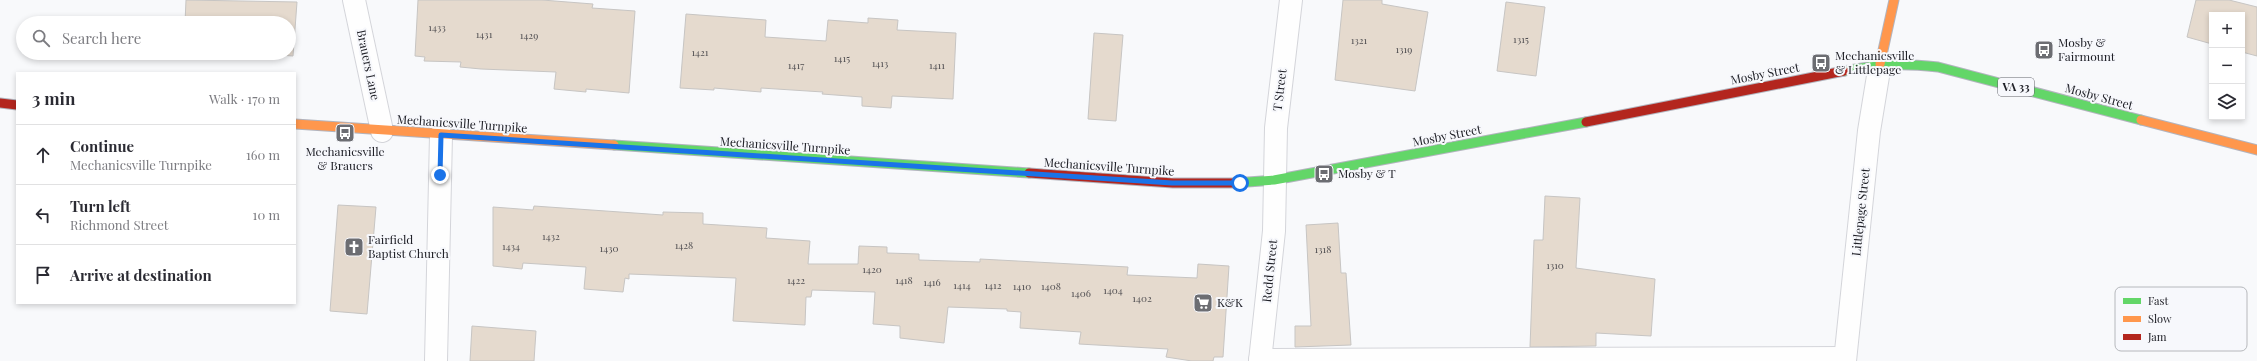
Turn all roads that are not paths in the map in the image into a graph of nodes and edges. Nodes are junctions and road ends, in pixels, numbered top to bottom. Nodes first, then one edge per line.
1 (354, 0) edge
2 (1291, 0) edge
3 (1894, 0) edge
4 (1880, 64) junction
5 (0, 103) edge
6 (16, 104) edge
7 (296, 124) edge
8 (382, 131) junction
9 (441, 135) junction
10 (2257, 150) edge
11 (1274, 180) junction
12 (1845, 359) edge
13 (436, 361) edge
14 (1260, 361) edge

1 - 8 street, Brauers Lane
2 - 11 street, T Street
3 - 4 main road
4 - 10 main road, Mosby Street / VA 33
4 - 11 main road, Mosby Street
4 - 12 street, Littlepage Street
5 - 6 main road
7 - 8 main road, Mechanicsville Turnpike
8 - 9 main road, Mechanicsville Turnpike
9 - 11 main road, Mechanicsville Turnpike
9 - 13 street
11 - 14 street, Redd Street
12 - 14 street

